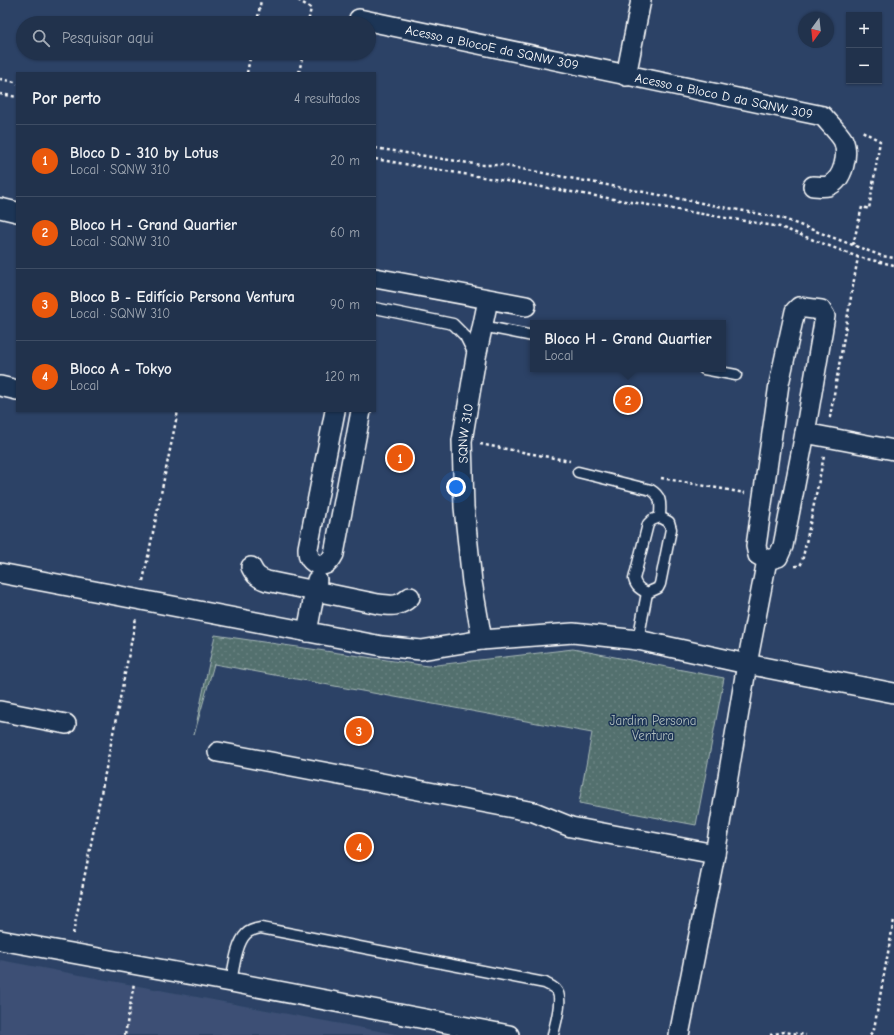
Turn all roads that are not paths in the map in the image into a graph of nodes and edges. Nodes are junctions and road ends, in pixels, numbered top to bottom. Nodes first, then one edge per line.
1 (641, 0) edge
2 (376, 23) edge
3 (626, 76) junction
4 (813, 186) dead end
5 (0, 208) edge
6 (16, 212) edge
7 (376, 278) edge
8 (488, 300) junction
9 (526, 306) dead end
10 (376, 308) edge
11 (482, 326) junction
12 (530, 335) edge
13 (476, 357) junction
14 (720, 372) edge
15 (736, 375) dead end
16 (0, 386) edge
17 (16, 390) edge
18 (335, 412) edge
19 (361, 412) edge
20 (805, 433) junction
21 (894, 450) edge
22 (578, 472) dead end
23 (660, 517) junction
24 (767, 560) junction
25 (320, 565) junction
26 (251, 567) dead end
27 (0, 573) edge
28 (315, 592) junction
29 (647, 593) junction
30 (410, 597) dead end
31 (307, 632) junction
32 (482, 640) junction
33 (638, 640) junction
34 (747, 664) junction
35 (894, 693) edge
36 (0, 711) edge
37 (66, 724) dead end
38 (218, 752) dead end
39 (715, 854) junction
40 (0, 940) edge
41 (231, 982) junction
42 (434, 1028) edge
43 (463, 1031) edge
44 (509, 1035) edge
45 (553, 1035) edge
46 (680, 1035) edge

1 - 3 street
2 - 3 street, Acesso a BlocoE da SQNW 309
3 - 4 street, Acesso a Bloco D da SQNW 309
5 - 6 street
7 - 8 street
8 - 9 street
8 - 11 street, SQNW 310
10 - 13 lane
11 - 12 lane
11 - 13 street, SQNW 310
13 - 32 street, SQNW 310
14 - 15 lane
16 - 17 street
18 - 25 street
19 - 25 street
20 - 21 street
20 - 24 street
20 - 24 street
22 - 23 lane
23 - 29 lane
23 - 29 lane
24 - 34 street
25 - 28 street
26 - 28 street
27 - 31 street
28 - 30 street
28 - 31 street
29 - 33 lane
31 - 32 street
32 - 33 street
33 - 34 street
34 - 35 street
34 - 39 street
36 - 37 street
38 - 39 street
39 - 46 street
40 - 41 street
41 - 42 street
41 - 45 lane
42 - 43 street
43 - 44 street

